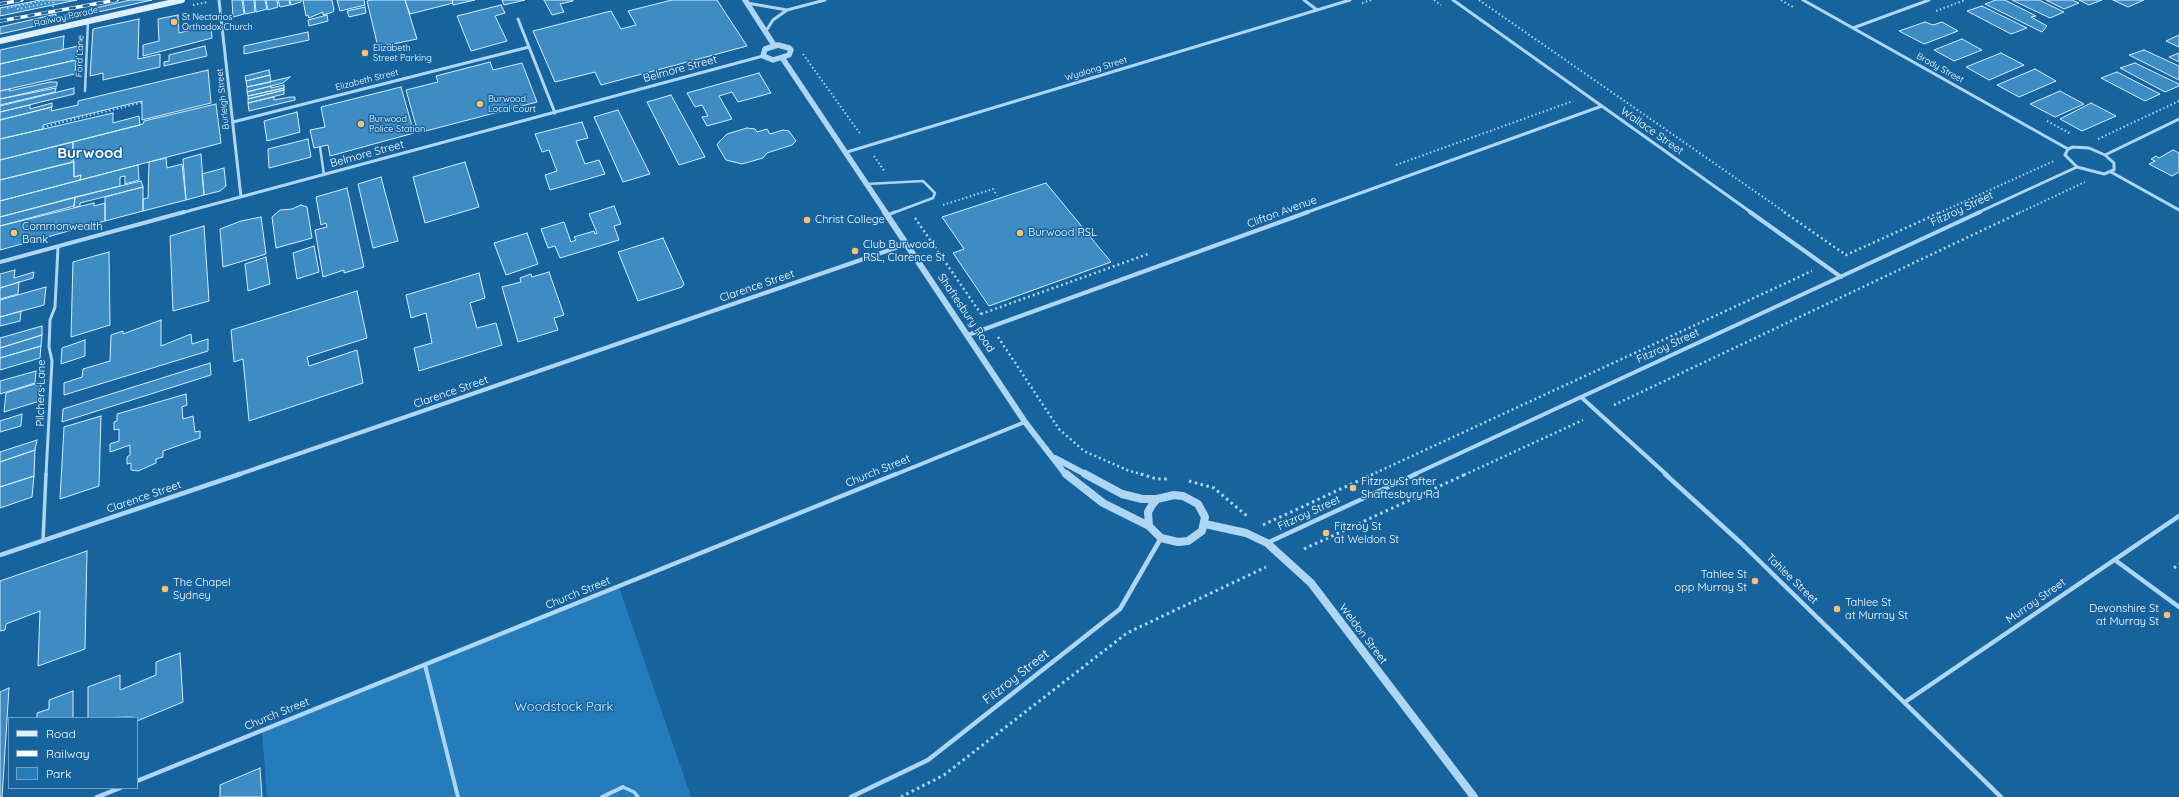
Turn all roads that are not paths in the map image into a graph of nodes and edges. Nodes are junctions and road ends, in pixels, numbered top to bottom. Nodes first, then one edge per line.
1 (182, 0) edge
2 (219, 0) edge
3 (824, 0) edge
4 (1304, 0) edge
5 (1350, 0) edge
6 (1452, 0) edge
7 (1803, 0) edge
8 (1930, 0) edge
9 (746, 1) edge
10 (787, 10) junction
11 (1316, 10) junction
12 (518, 19) dead end
13 (88, 21) junction
14 (1853, 28) junction
15 (766, 31) junction
16 (0, 41) edge
17 (774, 45) junction
18 (529, 47) junction
19 (763, 56) junction
20 (783, 59) junction
21 (85, 91) dead end
22 (1602, 106) junction
23 (555, 113) junction
24 (2179, 119) edge
25 (232, 122) junction
26 (320, 147) dead end
27 (2068, 149) junction
28 (847, 152) junction
29 (2105, 155) junction
30 (2078, 167) junction
31 (2110, 172) junction
32 (324, 175) junction
33 (867, 184) junction
34 (241, 197) junction
35 (2179, 210) edge
36 (888, 215) junction
37 (907, 244) junction
38 (58, 247) junction
39 (0, 262) edge
40 (1841, 277) junction
41 (968, 335) junction
42 (1581, 397) junction
43 (1025, 422) junction
44 (1054, 458) junction
45 (1156, 499) junction
46 (2179, 516) edge
47 (1205, 524) junction
48 (1149, 526) junction
49 (1161, 538) junction
50 (43, 541) junction
51 (1268, 543) junction
52 (0, 555) edge
53 (2115, 560) junction
54 (2179, 607) edge
55 (425, 665) junction
56 (1905, 702) junction
57 (138, 781) edge
58 (622, 787) joint
59 (117, 789) edge
60 (97, 797) edge
61 (458, 797) edge
62 (602, 797) edge
63 (638, 797) edge
64 (851, 797) edge
65 (1474, 797) edge
66 (2001, 797) edge

1 - 13 main road, Railway Parade
2 - 25 street, Burleigh Street
3 - 10 street
4 - 11 street
5 - 11 street, Wyalong Street
6 - 22 street, Wallace Street
7 - 14 street, Brady Street
8 - 14 street
9 - 10 street
9 - 15 street
10 - 15 street
11 - 28 street, Wyalong Street
12 - 18 street
13 - 16 main road, Railway Parade
13 - 21 lane, Ford Lane
14 - 27 street, Brady Street
15 - 17 street
17 - 19 street
17 - 20 street
18 - 23 street
18 - 25 street, Elizabeth Street
19 - 20 street
19 - 23 street, Belmore Street
20 - 28 street, Shaftesbury Road
22 - 40 street, Wallace Street
22 - 41 street, Clifton Avenue
23 - 32 street, Belmore Street
24 - 29 street
25 - 34 street, Burleigh Street
26 - 32 lane
27 - 29 street
27 - 30 street
28 - 33 street, Shaftesbury Road
29 - 31 street
30 - 31 street
30 - 40 street, Fitzroy Street
31 - 35 street
32 - 34 street, Belmore Street
33 - 36 street, Shaftesbury Road
33 - 36 lane
34 - 38 street, Belmore Street
36 - 37 street, Shaftesbury Road
37 - 41 street, Shaftesbury Road
37 - 50 street, Clarence Street
38 - 39 street, Belmore Street
38 - 50 lane, Pilchers Lane
40 - 42 street, Fitzroy Street
41 - 43 street, Shaftesbury Road
42 - 51 street, Fitzroy Street
42 - 56 street, Tahlee Street
43 - 44 street, Shaftesbury Road
43 - 55 street, Church Street
44 - 45 street, Shaftesbury Road
44 - 48 street, Shaftesbury Road
45 - 47 street
45 - 48 street
46 - 53 street, Murray Street
47 - 49 street
47 - 51 street, Weldon Street
48 - 49 street
49 - 64 street, Fitzroy Street
50 - 52 street, Clarence Street
51 - 65 street, Weldon Street
53 - 54 street
53 - 56 street, Murray Street
55 - 57 street, Church Street
55 - 61 street
56 - 66 street, Tahlee Street
58 - 62 street
58 - 63 lane
59 - 60 street

